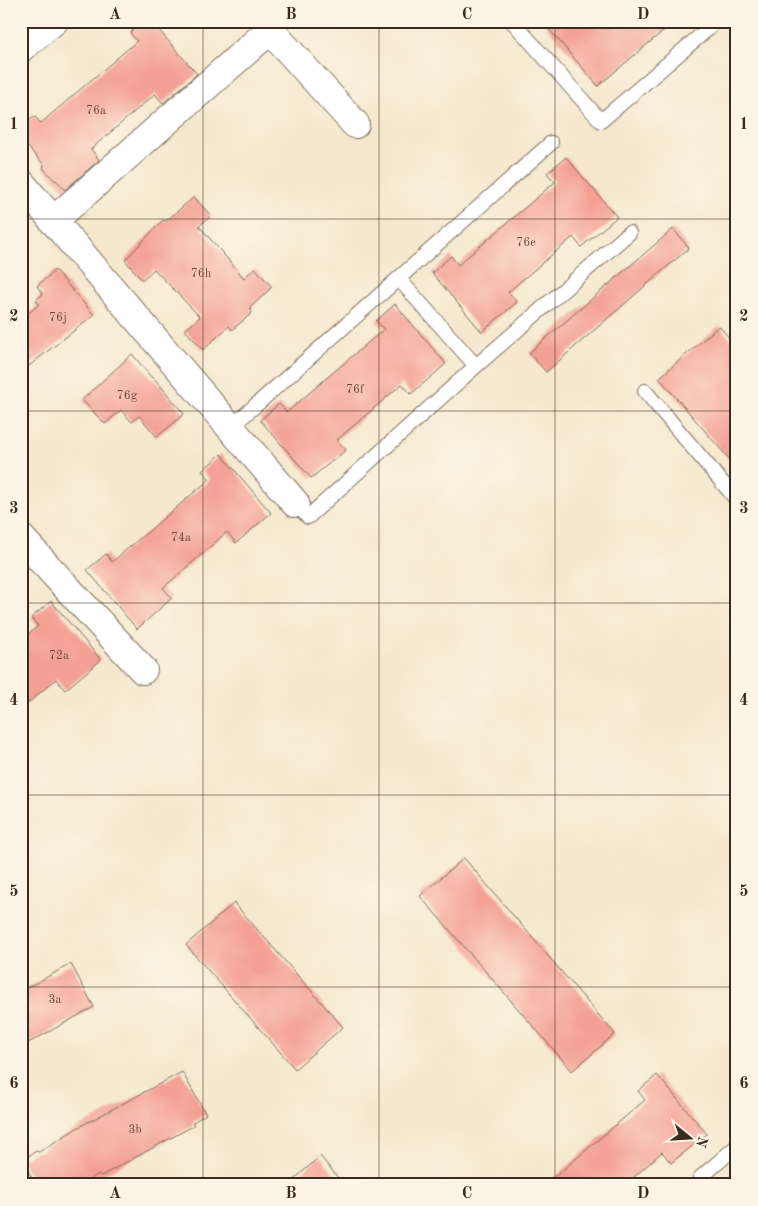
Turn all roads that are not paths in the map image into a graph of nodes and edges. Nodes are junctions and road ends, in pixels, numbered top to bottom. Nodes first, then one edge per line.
1 (54, 21) edge
2 (512, 21) edge
3 (717, 21) edge
4 (21, 48) edge
5 (355, 124) dead end
6 (551, 143) dead end
7 (21, 183) edge
8 (53, 221) junction
9 (629, 233) dead end
10 (399, 278) junction
11 (476, 366) junction
12 (644, 391) dead end
13 (230, 428) junction
14 (737, 500) edge
15 (295, 503) joint
16 (21, 538) edge
17 (143, 670) dead end
18 (737, 1146) edge
19 (700, 1185) edge

1 - 4 street
2 - 3 lane
5 - 8 street
6 - 10 lane
7 - 8 street
8 - 13 street
9 - 11 lane
10 - 11 lane
10 - 13 lane
11 - 15 lane
12 - 14 lane
13 - 15 street
16 - 17 street
18 - 19 lane

